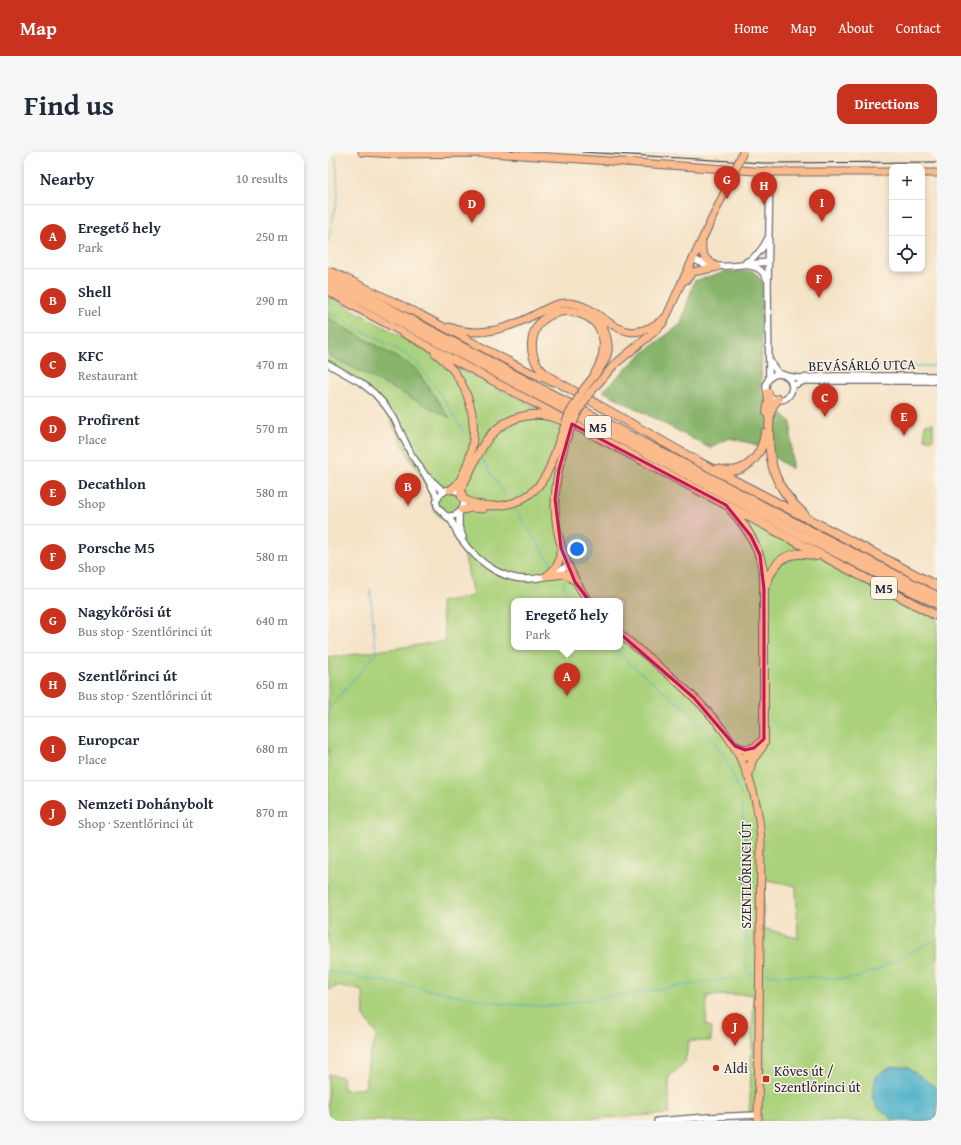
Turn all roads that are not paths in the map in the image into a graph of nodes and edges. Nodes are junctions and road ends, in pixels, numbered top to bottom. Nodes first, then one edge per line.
1 (362, 152) edge
2 (743, 152) edge
3 (770, 172) junction
4 (889, 172) edge
5 (925, 173) edge
6 (937, 173) edge
7 (769, 236) junction
8 (702, 239) junction
9 (693, 259) junction
10 (768, 262) junction
11 (741, 264) junction
12 (717, 267) junction
13 (328, 271) edge
14 (328, 276) edge
15 (328, 284) edge
16 (681, 284) junction
17 (768, 284) junction
18 (328, 291) edge
19 (421, 315) junction
20 (597, 315) junction
21 (666, 317) junction
22 (413, 338) junction
23 (768, 357) junction
24 (328, 364) edge
25 (595, 374) junction
26 (779, 374) junction
27 (787, 376) junction
28 (937, 376) edge
29 (769, 379) junction
30 (937, 381) edge
31 (792, 386) junction
32 (573, 391) junction
33 (586, 392) junction
34 (768, 393) junction
35 (778, 399) junction
36 (575, 425) junction
37 (562, 442) junction
38 (697, 462) junction
39 (424, 473) junction
40 (447, 491) junction
41 (438, 498) junction
42 (463, 498) junction
43 (726, 505) junction
44 (493, 506) junction
45 (460, 512) junction
46 (447, 516) junction
47 (825, 528) junction
48 (463, 542) junction
49 (561, 548) junction
50 (831, 560) junction
51 (568, 566) junction
52 (546, 576) junction
53 (575, 582) junction
54 (937, 586) edge
55 (764, 589) junction
56 (937, 596) edge
57 (586, 598) edge
58 (937, 604) edge
59 (937, 616) edge
60 (623, 637) edge
61 (764, 739) junction
62 (734, 746) junction
63 (754, 757) junction
64 (741, 759) junction
65 (748, 776) junction
66 (758, 1118) edge
67 (657, 1121) edge

1 - 3 main road
2 - 8 main road, bridge
3 - 4 main road
3 - 7 street
5 - 6 main road
7 - 10 street
7 - 11 street
8 - 9 main road
8 - 12 main road
9 - 12 street
9 - 16 main road
10 - 11 street
10 - 17 street
11 - 12 street
11 - 17 street
12 - 16 main road
13 - 19 main road
14 - 56 highway, M5
15 - 58 highway, M5
16 - 21 main road
17 - 23 street
18 - 22 main road
19 - 20 main road
19 - 32 main road, M5
20 - 21 main road
20 - 25 main road
21 - 33 main road
22 - 36 main road, M5
22 - 40 main road
23 - 26 street
23 - 29 street
24 - 39 street
25 - 32 highway
25 - 33 main road
26 - 27 street
26 - 29 street
27 - 28 street, BEVÁSÁRLÓ UTCA
27 - 31 street
29 - 34 street
30 - 31 street
31 - 35 street
32 - 38 highway, M5
33 - 37 main road, bridge
34 - 35 street
34 - 38 highway
35 - 47 highway
36 - 42 highway
36 - 43 highway, M5
37 - 44 main road
37 - 49 main road
38 - 47 highway, M5
39 - 40 street
39 - 41 street
40 - 41 street
40 - 42 street
41 - 46 street
42 - 44 main road
42 - 45 street
43 - 50 highway, M5
43 - 55 highway
44 - 45 main road
45 - 46 street
45 - 48 street
46 - 48 street
47 - 54 highway, M5
48 - 52 street
49 - 51 main road
49 - 52 main road
50 - 55 highway
50 - 59 highway, M5
51 - 52 street
51 - 53 main road
52 - 53 main road
53 - 57 main road
55 - 61 highway
60 - 62 main road, SZENTLŐRINCI ÚT
61 - 62 highway
61 - 63 highway
61 - 64 highway
62 - 64 main road, SZENTLŐRINCI ÚT
63 - 64 highway
63 - 65 highway
64 - 65 main road, SZENTLŐRINCI ÚT
65 - 66 main road, SZENTLŐRINCI ÚT
66 - 67 street

